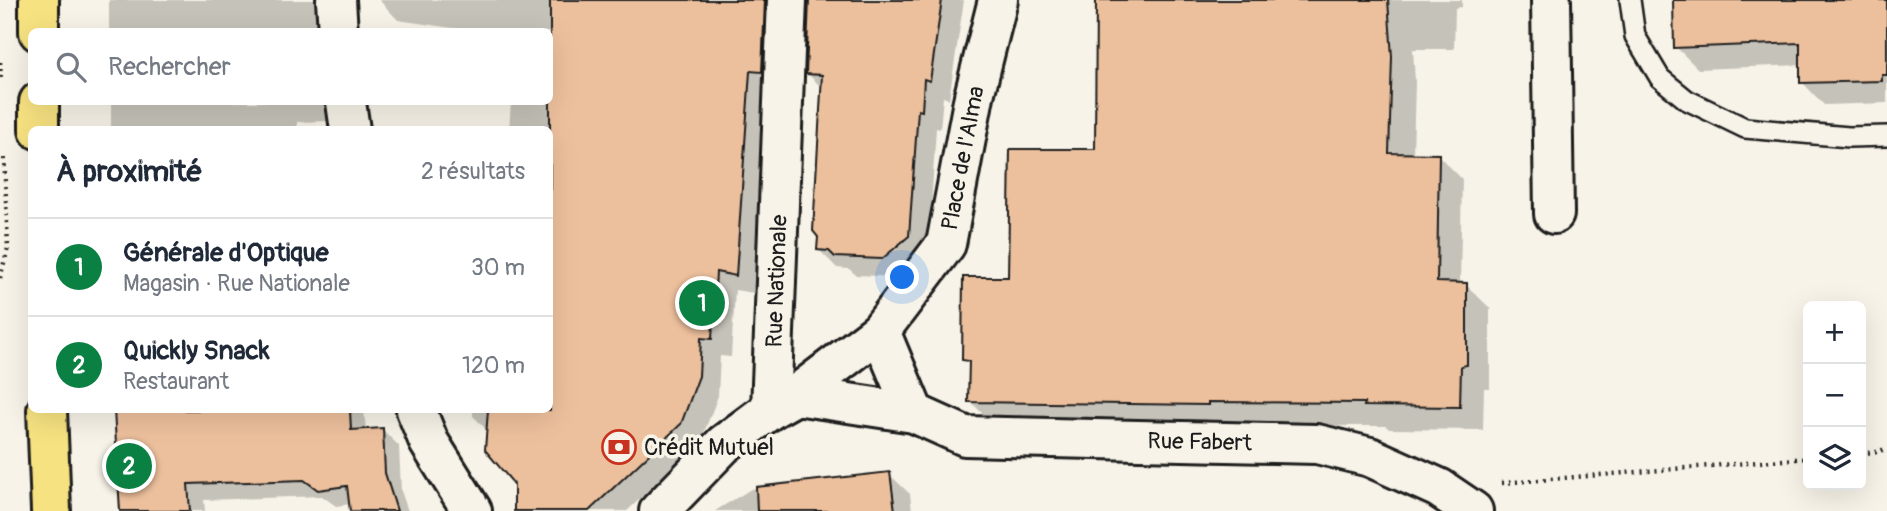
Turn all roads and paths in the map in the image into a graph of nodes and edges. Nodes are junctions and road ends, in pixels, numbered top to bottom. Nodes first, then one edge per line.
1 (39, 0) edge
2 (336, 0) edge
3 (788, 0) edge
4 (998, 0) edge
5 (1551, 0) edge
6 (1630, 0) edge
7 (39, 28) edge
8 (338, 28) edge
9 (0, 62) edge
10 (1, 89) edge
11 (39, 105) edge
12 (346, 105) edge
13 (38, 126) edge
14 (349, 126) edge
15 (1887, 136) edge
16 (3, 142) dead end
17 (1554, 214) dead end
18 (0, 278) edge
19 (880, 331) junction
20 (783, 402) junction
21 (914, 412) junction
22 (47, 413) edge
23 (417, 413) edge
24 (1887, 448) edge
25 (1866, 453) edge
26 (1803, 458) edge
27 (1439, 488) junction
28 (51, 511) edge
29 (472, 511) edge
30 (659, 511) edge
31 (1473, 511) edge

1 - 7 main road
2 - 8 street
3 - 20 street, Rue Nationale
4 - 19 street, Place de l'Alma
5 - 17 street
6 - 15 lane
9 - 10 path
11 - 13 main road
12 - 14 street
16 - 18 path
19 - 20 street, Place de l'Alma
19 - 21 street
20 - 21 street, Rue Fabert
20 - 30 street
21 - 27 street, Rue Fabert
22 - 28 main road
23 - 29 street
24 - 25 path
26 - 27 path
27 - 31 street, Rue Fabert

